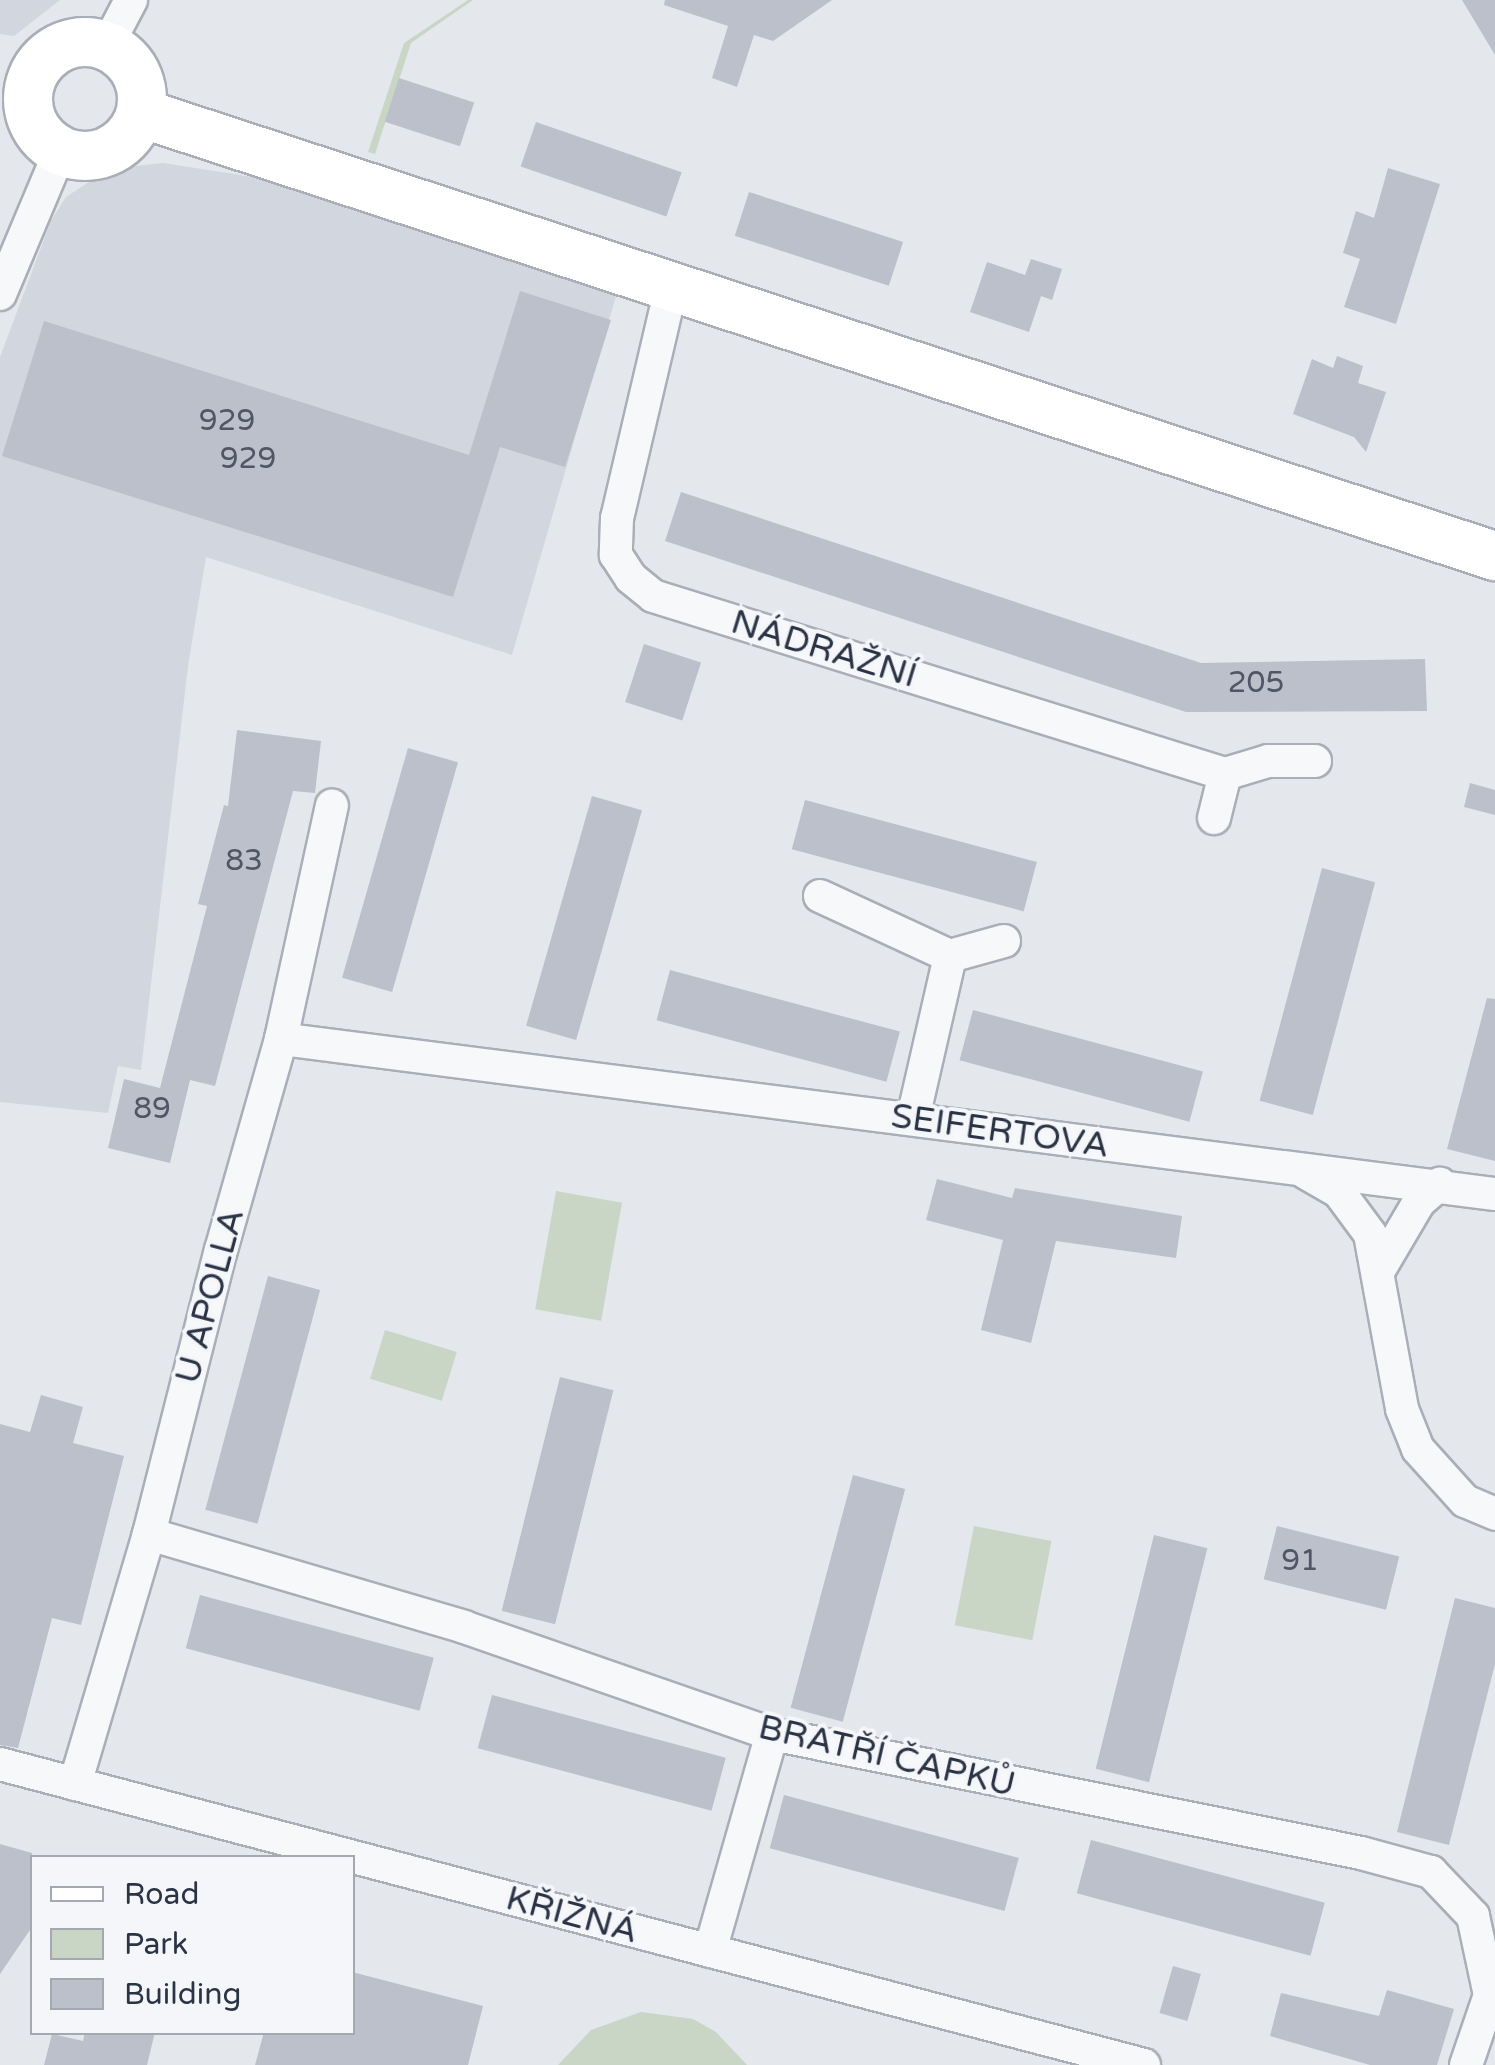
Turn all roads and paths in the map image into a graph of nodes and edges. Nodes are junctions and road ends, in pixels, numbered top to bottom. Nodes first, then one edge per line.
1 (132, 0) edge
2 (107, 46) junction
3 (17, 68) edge
4 (141, 113) junction
5 (60, 151) junction
6 (672, 284) junction
7 (0, 294) edge
8 (1495, 556) edge
9 (1315, 761) dead end
10 (1224, 774) junction
11 (332, 805) dead end
12 (1214, 818) dead end
13 (820, 896) dead end
14 (1004, 941) dead end
15 (950, 956) junction
16 (282, 1039) junction
17 (913, 1118) junction
18 (1293, 1166) junction
19 (1440, 1184) junction
20 (1495, 1194) edge
21 (1380, 1270) junction
22 (1495, 1514) edge
23 (149, 1534) junction
24 (772, 1734) junction
25 (0, 1764) edge
26 (75, 1784) junction
27 (345, 1855) edge
28 (355, 1858) edge
29 (710, 1951) junction
30 (1144, 2065) edge
31 (1466, 2065) edge

1 - 2 street
2 - 3 main road
2 - 4 main road
3 - 5 main road
4 - 5 main road
4 - 6 main road
5 - 7 street
6 - 8 main road
6 - 10 street, NÁDRAŽNÍ
9 - 10 street
10 - 12 street
11 - 16 street, U APOLLA
13 - 15 street
14 - 15 street
15 - 17 street
16 - 17 street, SEIFERTOVA
16 - 23 street, U APOLLA
17 - 18 street, SEIFERTOVA
18 - 19 street
18 - 21 street, SEIFERTOVA
19 - 20 street
19 - 21 street
21 - 22 street, SEIFERTOVA
23 - 24 street, BRATŘÍ ČAPKŮ
23 - 26 street, U APOLLA
24 - 29 street
24 - 31 street, BRATŘÍ ČAPKŮ
25 - 26 street, KŘIŽNÁ
26 - 27 street, KŘIŽNÁ
28 - 29 street, KŘIŽNÁ
29 - 30 street, KŘIŽNÁ

